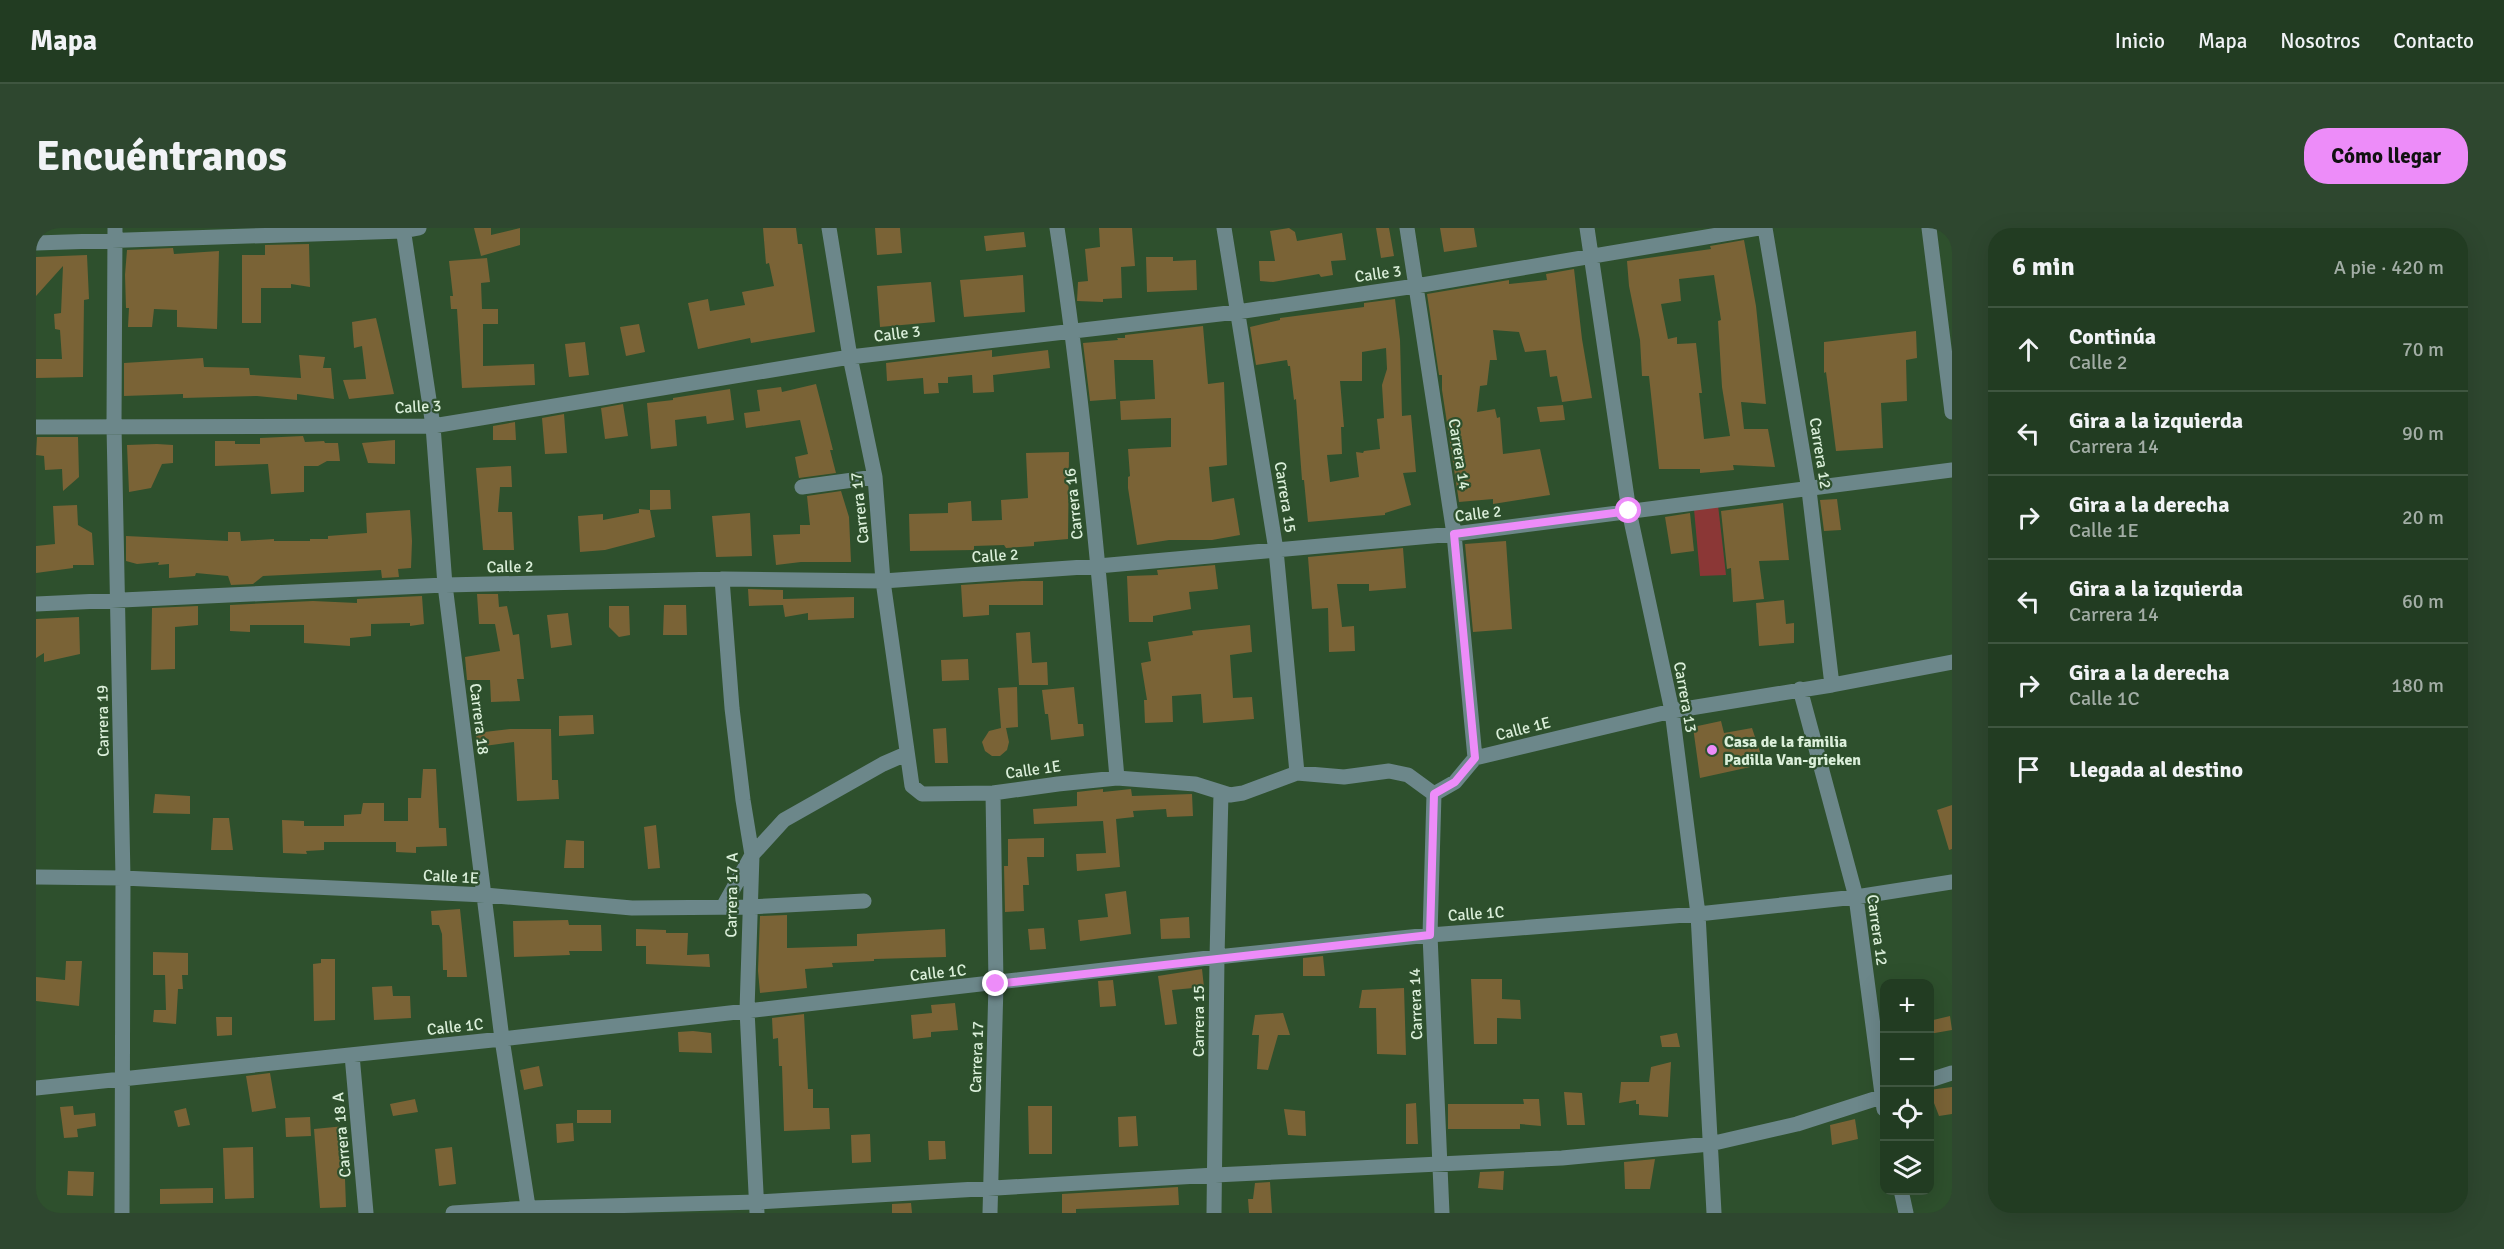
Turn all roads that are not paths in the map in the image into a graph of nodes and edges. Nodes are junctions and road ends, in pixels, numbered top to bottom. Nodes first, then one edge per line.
1 (419, 228) edge
2 (829, 228) edge
3 (1057, 228) edge
4 (1224, 228) edge
5 (1407, 228) edge
6 (1587, 228) edge
7 (1759, 228) edge
8 (1765, 228) edge
9 (1929, 228) edge
10 (403, 230) edge
11 (115, 233) edge
12 (36, 243) edge
13 (1591, 256) junction
14 (1416, 285) junction
15 (1237, 312) junction
16 (1072, 331) junction
17 (850, 357) junction
18 (1952, 412) edge
19 (114, 426) junction
20 (433, 426) junction
21 (36, 427) edge
22 (1952, 470) edge
23 (875, 477) junction
24 (802, 487) dead end
25 (1809, 490) junction
26 (1629, 511) junction
27 (1454, 534) junction
28 (1276, 550) junction
29 (1098, 566) junction
30 (722, 579) junction
31 (883, 581) junction
32 (445, 585) junction
33 (117, 602) junction
34 (36, 604) edge
35 (1952, 662) edge
36 (1832, 685) junction
37 (1800, 689) junction
38 (1672, 711) junction
39 (906, 754) junction
40 (1475, 758) junction
41 (1297, 773) junction
42 (1118, 778) junction
43 (912, 786) joint
44 (993, 793) junction
45 (1221, 793) junction
46 (1434, 794) junction
47 (752, 855) junction
48 (36, 877) edge
49 (123, 878) junction
50 (1952, 882) edge
51 (485, 895) junction
52 (1856, 897) junction
53 (864, 901) dead end
54 (723, 907) junction
55 (749, 907) junction
56 (1698, 915) junction
57 (1430, 935) junction
58 (1217, 957) junction
59 (996, 984) junction
60 (747, 1010) junction
61 (502, 1039) junction
62 (352, 1055) junction
63 (1952, 1072) edge
64 (121, 1078) junction
65 (1934, 1078) edge
66 (1882, 1087) edge
67 (36, 1088) edge
68 (1880, 1102) edge
69 (1710, 1144) junction
70 (1440, 1166) junction
71 (1215, 1175) junction
72 (991, 1189) junction
73 (1902, 1195) edge
74 (757, 1207) edge
75 (529, 1211) edge
76 (122, 1213) edge
77 (366, 1213) edge
78 (453, 1213) edge
79 (990, 1213) edge
80 (1214, 1213) edge
81 (1442, 1213) edge
82 (1714, 1213) edge
83 (1906, 1213) edge

1 - 10 street
2 - 17 street, Carrera 17
3 - 16 street, Carrera 16
4 - 15 street, Carrera 15
5 - 14 street, Carrera 14
6 - 13 street, Carrera 13
7 - 13 street, Calle 3
8 - 25 street, Carrera 12
9 - 18 street
10 - 11 street
10 - 20 street, Carrera 18
11 - 12 street
11 - 19 street, Carrera 19
13 - 14 street, Calle 3
13 - 26 street, Carrera 13
14 - 15 street, Calle 3
14 - 27 street, Carrera 14
15 - 16 street, Calle 3
15 - 28 street, Carrera 15
16 - 17 street, Calle 3
16 - 29 street, Carrera 16
17 - 20 street, Calle 3
17 - 23 street, Carrera 17
19 - 20 street, Calle 3
19 - 21 street, Calle 3
19 - 33 street, Carrera 19
20 - 32 street, Carrera 18
22 - 25 street, Calle 2
23 - 24 street
23 - 31 street, Carrera 17
25 - 26 street, Calle 2
25 - 36 street, Carrera 12
26 - 27 street, Calle 2
26 - 38 street, Carrera 13
27 - 28 street, Calle 2
27 - 40 street, Carrera 14
28 - 29 street, Calle 2
28 - 41 street, Carrera 15
29 - 31 street, Calle 2
29 - 42 street, Carrera 16
30 - 31 street, Calle 2
30 - 32 street, Calle 2
30 - 47 street, Carrera 17 A
31 - 39 street, Carrera 17
32 - 33 street, Calle 2
32 - 51 street, Carrera 18
33 - 34 street, Calle 2
33 - 49 street, Carrera 19
35 - 36 street, Calle 1E
36 - 37 street, Calle 1E
37 - 38 street, Calle 1E
37 - 52 street, Carrera 12
38 - 40 street, Calle 1E
38 - 56 street, Carrera 13
39 - 43 street, Carrera 17
39 - 47 street
40 - 46 street
41 - 45 street, Calle 1E
41 - 46 street, Calle 1E
42 - 44 street, Calle 1E
42 - 45 street, Calle 1E
43 - 44 street, Calle 1E
44 - 59 street, Carrera 17
45 - 58 street, Carrera 15
46 - 57 street, Carrera 14
47 - 54 street
47 - 55 street, Carrera 17 A
48 - 49 street, Calle 1E
49 - 51 street, Calle 1E
49 - 64 street, Carrera 19
50 - 52 street, Calle 1C
51 - 54 street, Calle 1E
51 - 61 street, Carrera 18
52 - 56 street, Calle 1C
52 - 66 street, Carrera 12
53 - 55 street, Calle 1E
54 - 55 street, Calle 1E
55 - 60 street, Carrera 17 A
56 - 57 street, Calle 1C
56 - 69 street, Carrera 13
57 - 58 street, Calle 1C
57 - 70 street, Carrera 14
58 - 59 street, Calle 1C
58 - 71 street, Carrera 15
59 - 60 street, Calle 1C
59 - 72 street, Carrera 17
60 - 61 street, Calle 1C
60 - 74 street, Carrera 17 A
61 - 62 street, Calle 1C
61 - 75 street, Carrera 18
62 - 64 street, Calle 1C
62 - 77 street, Carrera 18 A
63 - 65 street
64 - 67 street, Calle 1C
64 - 76 street, Carrera 19
68 - 69 street
69 - 70 street
69 - 82 street, Carrera 13
70 - 71 street
70 - 81 street, Carrera 14
71 - 72 street
71 - 80 street, Carrera 15
72 - 74 street
72 - 79 street, Carrera 17
73 - 83 street
74 - 75 street
75 - 78 street

